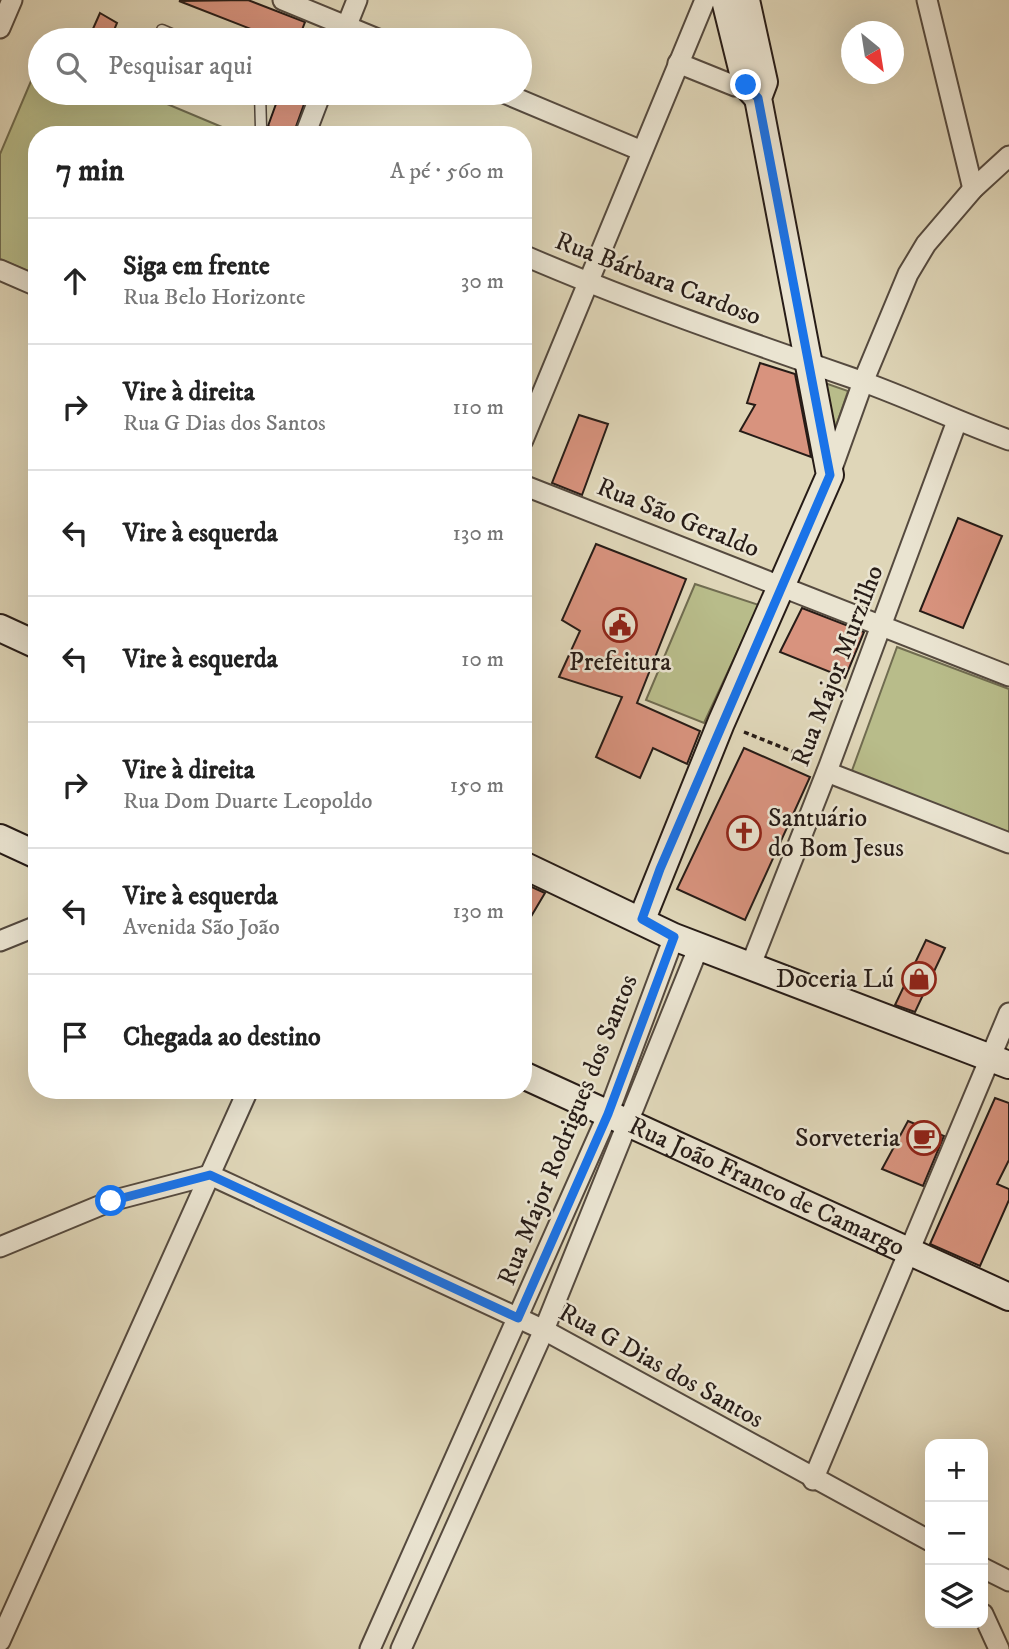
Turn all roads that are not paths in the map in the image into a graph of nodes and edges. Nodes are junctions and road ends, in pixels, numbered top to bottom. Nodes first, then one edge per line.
1 (12, 0) edge
2 (283, 0) edge
3 (357, 0) edge
4 (705, 0) edge
5 (725, 0) edge
6 (746, 0) edge
7 (927, 0) edge
8 (0, 28) edge
9 (334, 28) edge
10 (345, 28) edge
11 (678, 63) junction
12 (756, 88) junction
13 (260, 105) edge
14 (316, 105) edge
15 (532, 105) edge
16 (261, 126) edge
17 (308, 126) edge
18 (642, 152) junction
19 (1009, 156) edge
20 (973, 189) junction
21 (532, 259) edge
22 (0, 270) edge
23 (28, 282) edge
24 (589, 283) junction
25 (808, 365) junction
26 (863, 382) junction
27 (532, 419) edge
28 (957, 421) junction
29 (1009, 440) edge
30 (830, 475) junction
31 (532, 489) edge
32 (782, 587) junction
33 (882, 626) junction
34 (0, 628) edge
35 (28, 641) edge
36 (1009, 676) edge
37 (828, 769) junction
38 (0, 838) edge
39 (1009, 843) edge
40 (28, 851) edge
41 (532, 869) edge
42 (642, 919) junction
43 (28, 930) edge
44 (674, 937) junction
45 (0, 941) edge
46 (699, 946) junction
47 (750, 967) junction
48 (1009, 1013) edge
49 (1000, 1061) edge
50 (532, 1079) edge
51 (244, 1099) edge
52 (617, 1118) junction
53 (210, 1175) junction
54 (0, 1247) edge
55 (910, 1253) junction
56 (1009, 1297) edge
57 (518, 1318) junction
58 (544, 1330) junction
59 (813, 1480) junction
60 (925, 1538) edge
61 (988, 1570) edge
62 (1009, 1581) edge
63 (988, 1625) edge
64 (0, 1642) edge
65 (15, 1649) edge
66 (370, 1649) edge
67 (401, 1649) edge
68 (999, 1649) edge

1 - 8 street
2 - 9 street
3 - 10 street
4 - 11 street
5 - 12 street
6 - 12 street
7 - 20 street
11 - 12 street
11 - 18 street
12 - 25 street
13 - 16 lane
14 - 17 street
15 - 18 street
18 - 24 street
19 - 20 street
20 - 26 street
21 - 24 street, Rua Bárbara Cardoso
22 - 23 street
24 - 25 street, Rua Bárbara Cardoso
24 - 27 street
25 - 26 street, Rua Bárbara Cardoso
25 - 30 street
26 - 28 street, Rua Bárbara Cardoso
26 - 30 street
28 - 29 street, Rua Bárbara Cardoso
28 - 33 street, Rua Major Murzilho
30 - 32 street
31 - 32 street, Rua São Geraldo
32 - 33 street, Rua São Geraldo
32 - 42 street
33 - 36 street, Rua São Geraldo
33 - 37 street, Rua Major Murzilho
34 - 35 street
37 - 39 street
37 - 47 street, Rua Major Murzilho
38 - 40 street
41 - 42 street
42 - 44 street
43 - 45 street
44 - 46 street
44 - 52 street, Rua Major Rodrigues dos Santos
46 - 47 street
46 - 52 street, Rua Major Rodrigues dos Santos
47 - 49 street
48 - 49 street
49 - 55 street
50 - 52 street, Rua João Franco de Camargo
51 - 53 street
52 - 55 street, Rua João Franco de Camargo
52 - 57 street, Rua Major Rodrigues dos Santos
52 - 58 street, Rua Major Rodrigues dos Santos
53 - 54 street
53 - 57 street, Rua G Dias dos Santos
53 - 64 street
55 - 56 street, Rua João Franco de Camargo
55 - 59 street
57 - 58 street, Rua G Dias dos Santos
57 - 66 street, Rua Major Rodrigues dos Santos
58 - 59 street, Rua G Dias dos Santos
58 - 67 street, Rua Major Rodrigues dos Santos
59 - 60 street, Rua G Dias dos Santos
61 - 62 street
63 - 68 street
64 - 65 street

